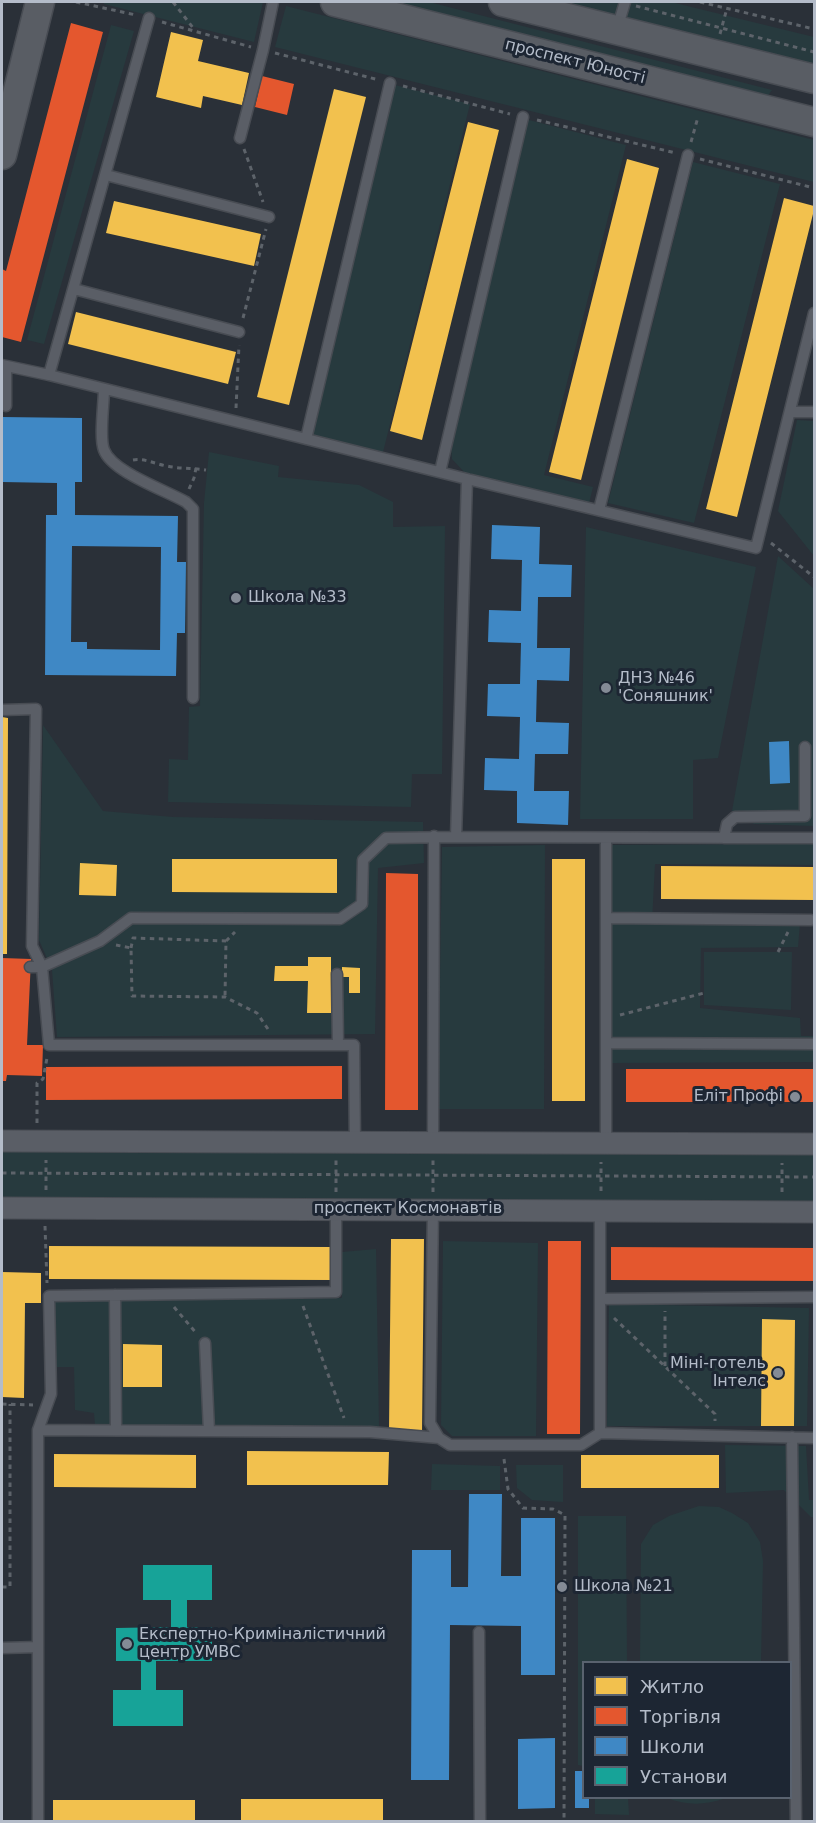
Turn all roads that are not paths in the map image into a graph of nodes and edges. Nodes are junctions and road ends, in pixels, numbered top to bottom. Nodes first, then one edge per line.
1 (40, 2) edge
2 (273, 2) edge
3 (335, 2) edge
4 (503, 2) edge
5 (622, 12) edge
6 (149, 18) road end
7 (804, 76) edge
8 (390, 83) road end
9 (783, 114) junction
10 (523, 117) road end
11 (814, 122) edge
12 (4, 138) edge
13 (240, 138) road end
14 (688, 155) road end
15 (106, 175) junction
16 (269, 217) road end
17 (74, 289) junction
18 (814, 313) edge
19 (239, 332) road end
20 (4, 366) edge
21 (49, 375) junction
22 (104, 389) junction
23 (6, 406) dead end
24 (791, 412) junction
25 (814, 412) edge
26 (306, 439) junction
27 (440, 472) junction
28 (467, 479) junction
29 (599, 510) junction
30 (193, 698) dead end
31 (2, 710) edge
32 (805, 747) dead end
33 (434, 836) junction
34 (456, 837) junction
35 (606, 838) junction
36 (724, 838) junction
37 (814, 838) edge
38 (606, 918) junction
39 (811, 920) dead end
40 (36, 967) junction
41 (337, 974) dead end
42 (607, 1043) junction
43 (814, 1044) edge
44 (338, 1045) junction
45 (2, 1141) edge
46 (346, 1143) junction
47 (433, 1144) junction
48 (604, 1144) junction
49 (814, 1144) edge
50 (2, 1208) edge
51 (336, 1209) junction
52 (433, 1209) junction
53 (600, 1210) junction
54 (814, 1212) edge
55 (115, 1295) junction
56 (814, 1298) edge
57 (600, 1299) junction
58 (205, 1343) road end
59 (38, 1430) junction
60 (116, 1430) junction
61 (209, 1431) junction
62 (600, 1433) junction
63 (792, 1437) junction
64 (439, 1438) junction
65 (814, 1438) edge
66 (479, 1632) dead end
67 (38, 1647) junction
68 (2, 1648) edge
69 (38, 1821) edge
70 (480, 1821) edge
71 (796, 1821) edge

1 - 12 main road
2 - 13 lane
3 - 9 main road, проспект Юності
4 - 5 main road
5 - 7 main road
6 - 15 lane
7 - 9 main road
8 - 26 lane
9 - 11 main road, проспект Юності
10 - 27 lane
14 - 29 lane
15 - 16 lane
15 - 17 lane
17 - 19 lane
17 - 21 lane
18 - 24 lane
20 - 21 lane
20 - 23 lane
21 - 22 lane
22 - 26 lane
22 - 30 lane
24 - 25 lane
24 - 29 lane
26 - 27 lane
27 - 28 lane
28 - 29 lane
28 - 34 lane
31 - 40 lane
32 - 36 lane
33 - 34 lane
33 - 40 lane
33 - 47 lane
34 - 35 lane
35 - 36 lane
35 - 38 lane
36 - 37 lane
38 - 39 lane
38 - 42 lane
40 - 44 lane
41 - 44 lane
42 - 43 lane
42 - 48 lane
44 - 46 lane
45 - 46 street
46 - 47 street
47 - 48 street
48 - 49 street
50 - 51 street, проспект Космонавтів
51 - 52 street, проспект Космонавтів
51 - 55 lane
52 - 53 street, проспект Космонавтів
52 - 64 lane
53 - 54 street, проспект Космонавтів
53 - 57 lane
55 - 59 lane
55 - 60 lane
56 - 57 lane
57 - 62 lane
58 - 61 lane
59 - 60 lane
59 - 67 lane
60 - 61 lane
61 - 64 lane
62 - 63 lane
62 - 64 lane
63 - 65 lane
63 - 71 lane
66 - 70 lane
67 - 68 lane
67 - 69 lane

